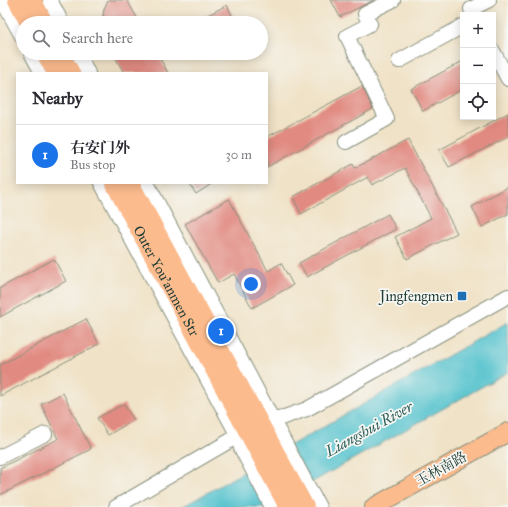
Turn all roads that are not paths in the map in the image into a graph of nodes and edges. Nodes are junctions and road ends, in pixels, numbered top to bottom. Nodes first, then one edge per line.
1 (2, 0) edge
2 (16, 0) edge
3 (32, 0) edge
4 (50, 0) edge
5 (393, 0) edge
6 (488, 0) edge
7 (472, 12) edge
8 (25, 16) edge
9 (40, 16) edge
10 (58, 16) edge
11 (16, 25) edge
12 (460, 28) edge
13 (496, 57) edge
14 (35, 60) edge
15 (49, 60) edge
16 (64, 60) edge
17 (82, 60) edge
18 (399, 61) dead end
19 (41, 72) edge
20 (55, 72) edge
21 (70, 72) edge
22 (88, 72) edge
23 (508, 79) edge
24 (346, 142) dead end
25 (102, 184) edge
26 (115, 184) edge
27 (131, 184) edge
28 (147, 184) edge
29 (508, 296) edge
30 (508, 432) edge
31 (45, 434) dead end
32 (257, 434) junction
33 (0, 457) edge
34 (116, 507) edge
35 (272, 507) edge
36 (288, 507) edge
37 (305, 507) edge
38 (319, 507) edge
39 (374, 507) edge

1 - 11 street
2 - 8 main road
3 - 9 main road
4 - 10 street
5 - 24 street
6 - 7 street
12 - 18 street
13 - 23 street
14 - 19 street
15 - 20 main road
16 - 21 main road
17 - 22 street
25 - 32 street
26 - 32 main road, Outer You'anmen Str
27 - 32 main road
28 - 32 street
29 - 32 street
30 - 39 main road, 玉林南路
31 - 33 street
32 - 34 street
32 - 35 street
32 - 36 main road
32 - 37 main road
32 - 38 street

